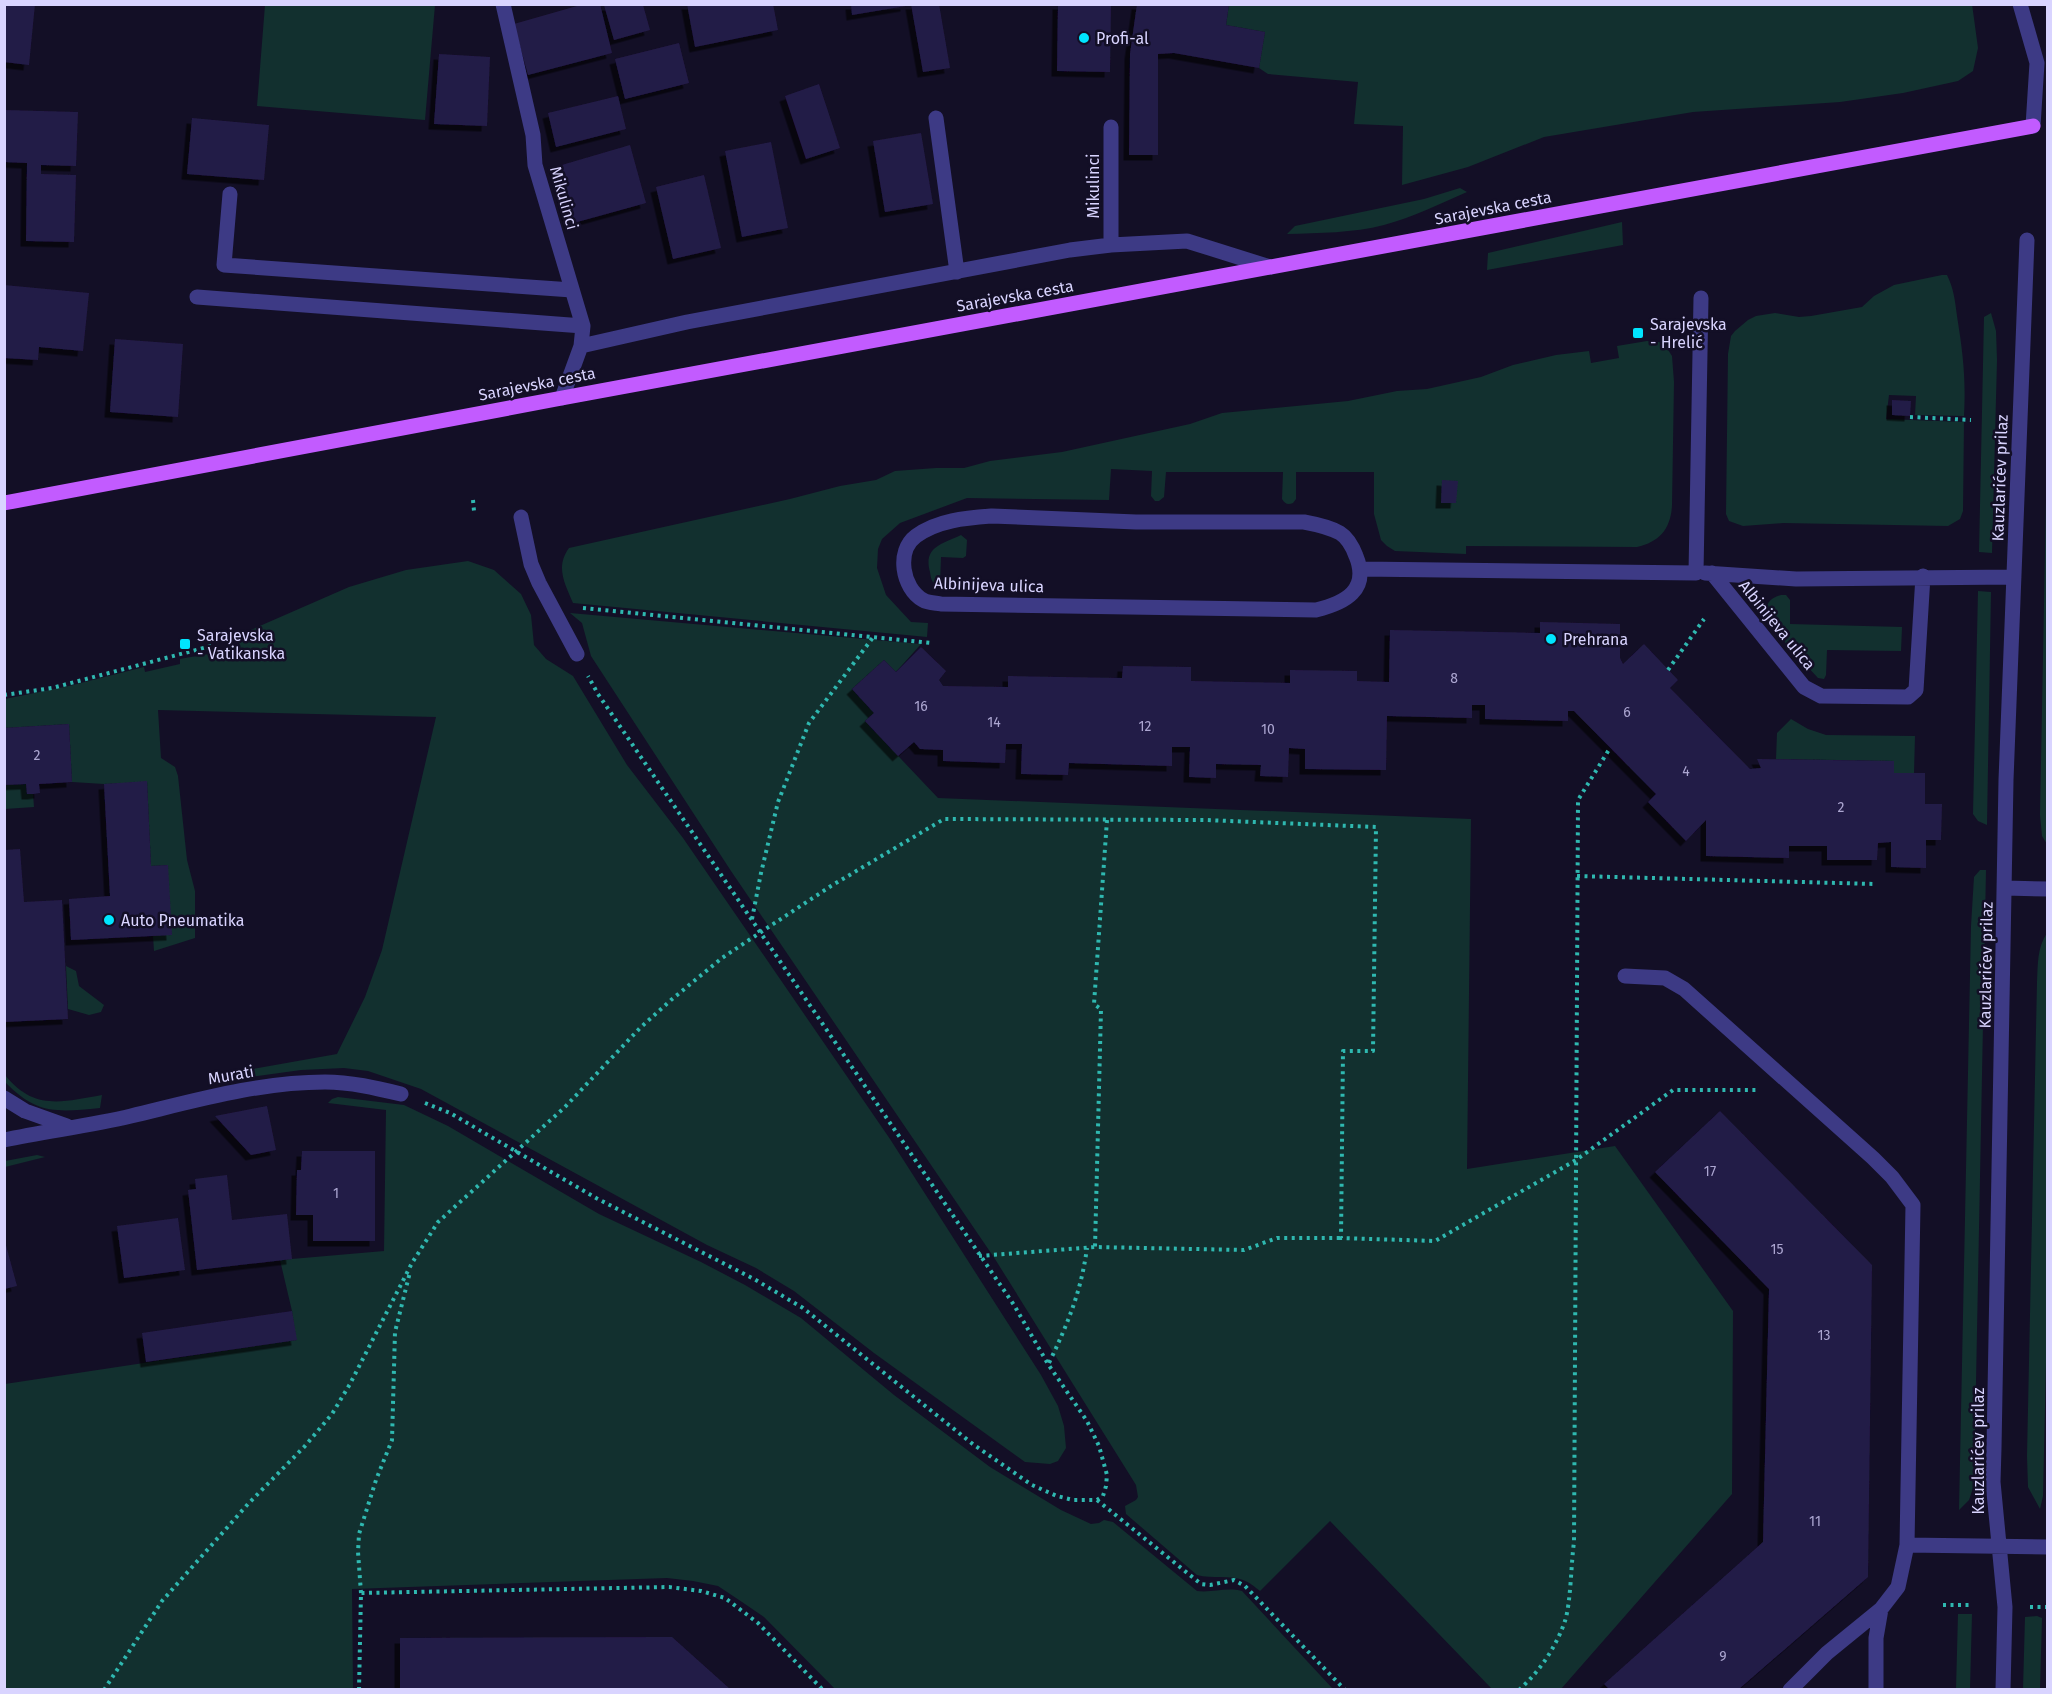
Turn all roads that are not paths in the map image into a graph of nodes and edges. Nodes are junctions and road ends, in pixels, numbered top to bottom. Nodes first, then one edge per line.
1 (503, 4) edge
2 (2020, 4) edge
3 (936, 118) dead end
4 (2033, 126) joint
5 (1111, 127) dead end
6 (230, 194) dead end
7 (2027, 240) dead end
8 (1111, 245) junction
9 (1270, 267) junction
10 (957, 272) junction
11 (572, 290) junction
12 (197, 297) dead end
13 (1701, 298) dead end
14 (583, 327) junction
15 (581, 346) junction
16 (562, 398) junction
17 (4, 503) edge
18 (521, 518) dead end
19 (1361, 569) junction
20 (1696, 573) junction
21 (1712, 573) junction
22 (1923, 576) junction
23 (2014, 577) junction
24 (577, 654) road end
25 (2005, 888) junction
26 (2048, 889) edge
27 (1625, 976) dead end
28 (402, 1094) road end
29 (4, 1098) edge
30 (69, 1127) junction
31 (4, 1140) edge
32 (1907, 1545) junction
33 (1998, 1546) junction
34 (2048, 1547) edge
35 (1881, 1609) junction
36 (1790, 1689) edge
37 (1876, 1689) edge
38 (2003, 1689) edge

1 - 11 street, Mikulinci
2 - 4 street
3 - 10 street
4 - 9 main road, Sarajevska cesta
5 - 8 street, Mikulinci
6 - 11 street
7 - 23 street, Kauzlarićev prilaz
8 - 9 street
8 - 10 street
9 - 16 main road, Sarajevska cesta
10 - 15 street
11 - 14 street, Mikulinci
12 - 14 street
13 - 20 street
14 - 15 street, Mikulinci
15 - 16 street, Mikulinci
16 - 17 main road, Sarajevska cesta
18 - 24 street
19 - 19 street, Albinijeva ulica
19 - 20 street, Albinijeva ulica
20 - 21 street, Albinijeva ulica
21 - 22 street, Albinijeva ulica
21 - 22 street, Albinijeva ulica
22 - 23 street, Albinijeva ulica
23 - 25 street, Kauzlarićev prilaz
25 - 26 street
25 - 33 street, Kauzlarićev prilaz
27 - 32 street
28 - 30 street, Murati
29 - 30 street
30 - 31 street, Murati
32 - 33 street
32 - 35 street
33 - 34 street
33 - 38 street, Kauzlarićev prilaz
35 - 36 street
35 - 37 street

